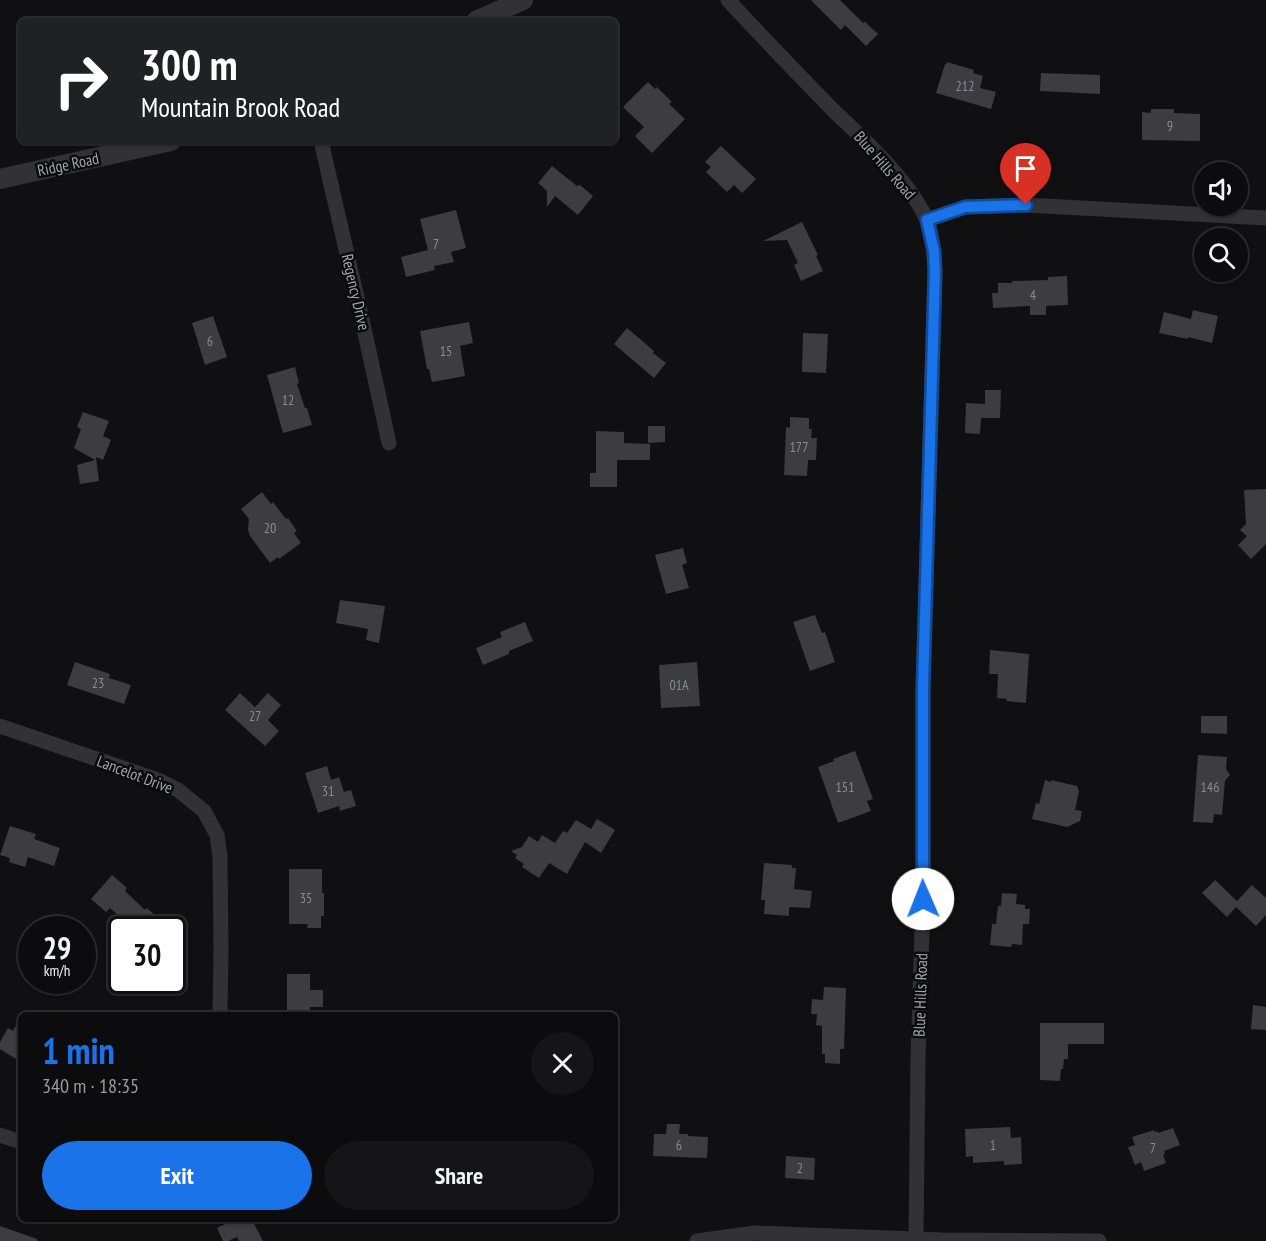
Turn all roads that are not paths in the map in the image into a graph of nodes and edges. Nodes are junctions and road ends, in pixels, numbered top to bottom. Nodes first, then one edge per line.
1 (523, 0) edge
2 (728, 0) edge
3 (483, 18) edge
4 (157, 144) edge
5 (322, 144) edge
6 (0, 178) edge
7 (1266, 218) edge
8 (927, 220) junction
9 (388, 443) dead end
10 (0, 726) edge
11 (220, 1012) edge
12 (0, 1135) edge
13 (18, 1141) edge
14 (916, 1240) edge
15 (697, 1241) edge
16 (1099, 1241) edge

1 - 3 street
2 - 8 street, Blue Hills Road
4 - 6 street, Ridge Road
5 - 9 street, Regency Drive
7 - 8 street
8 - 14 street, Blue Hills Road
10 - 11 street, Lancelot Drive
12 - 13 street
14 - 15 street
14 - 16 street

